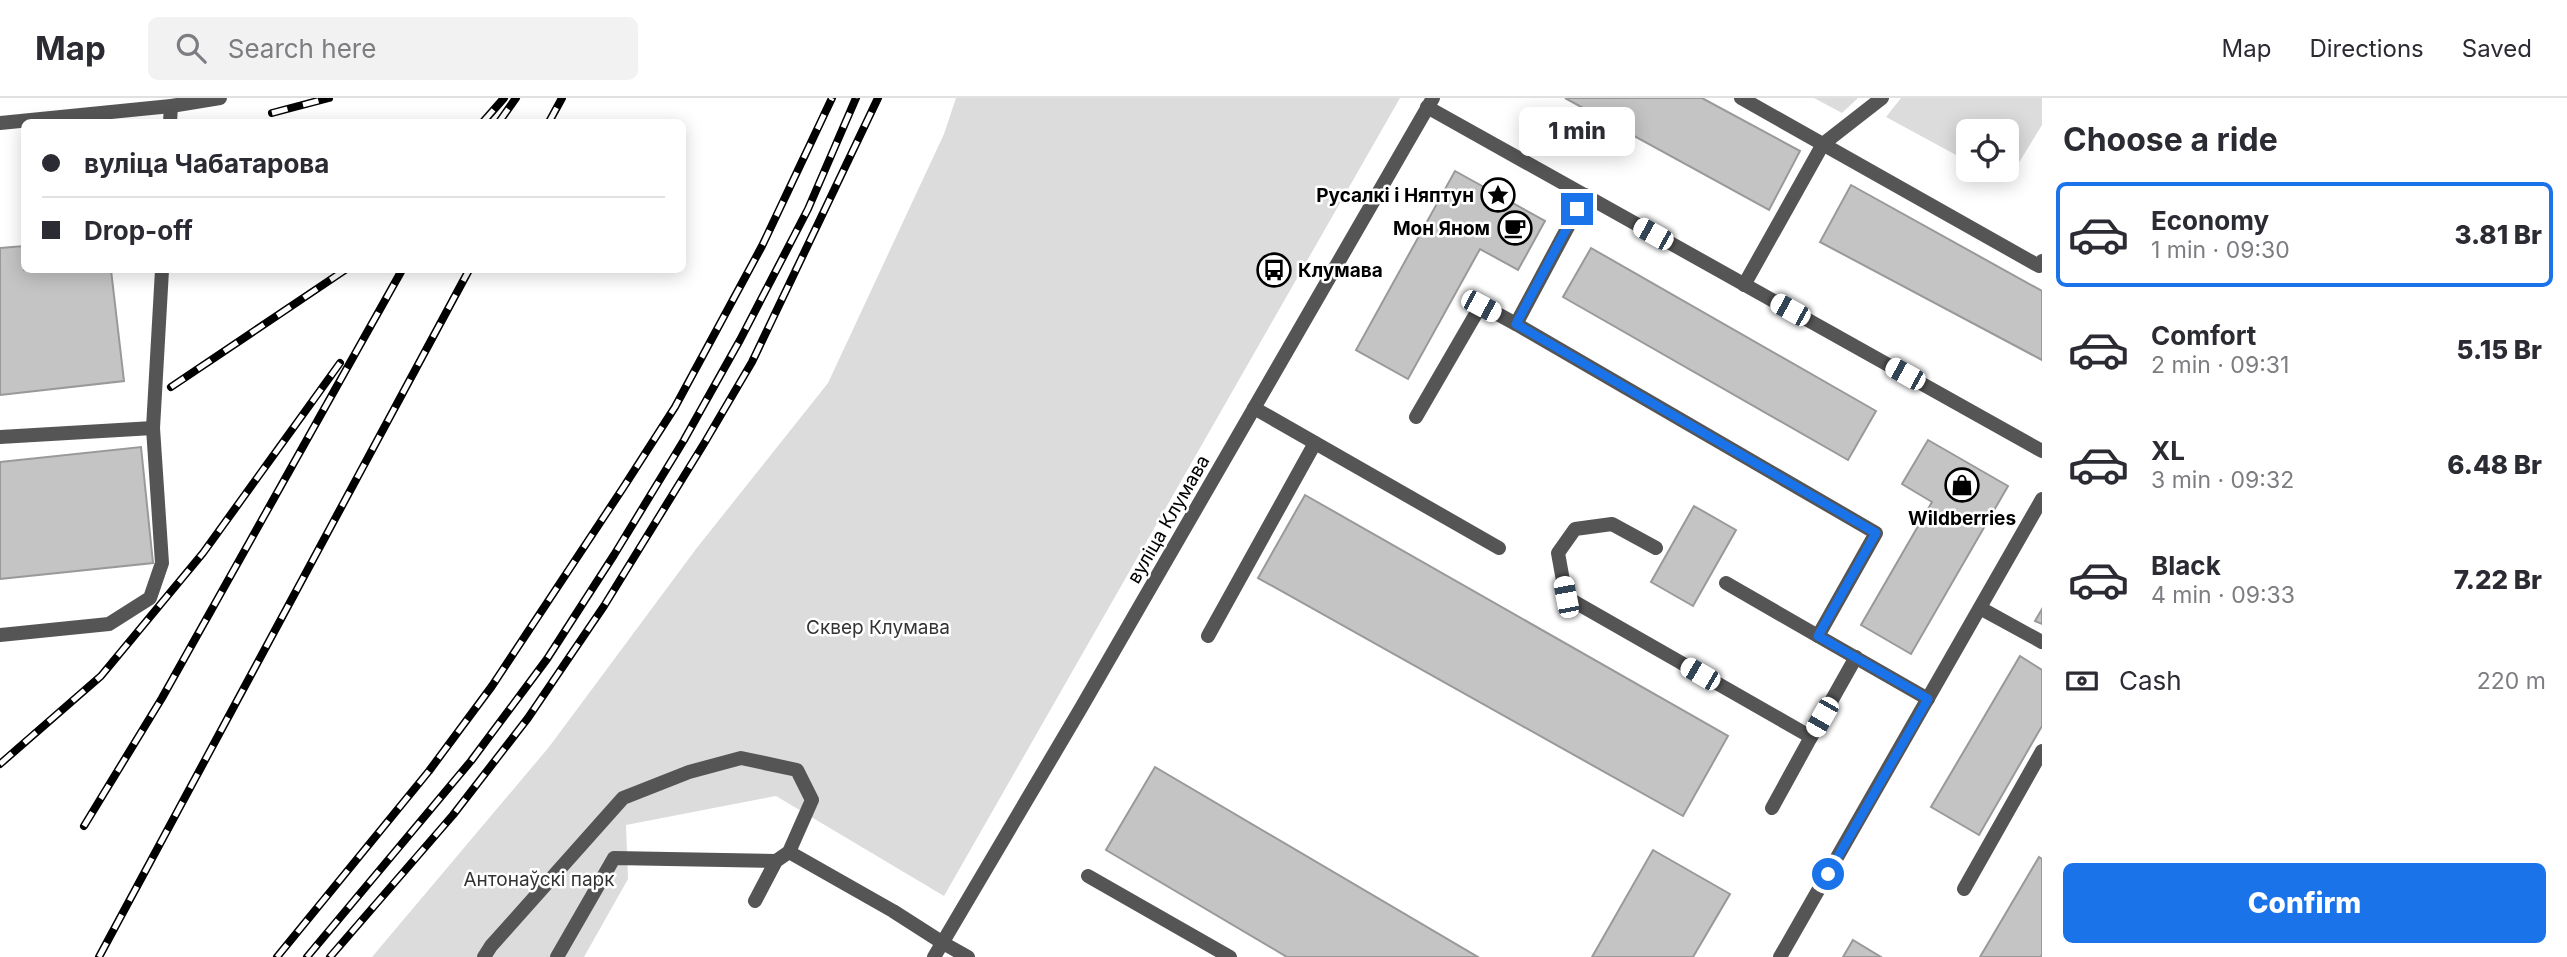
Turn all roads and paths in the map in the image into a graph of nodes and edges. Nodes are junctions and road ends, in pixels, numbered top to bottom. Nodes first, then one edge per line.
1 (220, 98) edge
2 (1741, 98) edge
3 (1882, 98) edge
4 (1430, 103) edge
5 (171, 106) junction
6 (40, 119) edge
7 (170, 119) edge
8 (21, 121) edge
9 (0, 123) edge
10 (1823, 144) junction
11 (1585, 195) junction
12 (2042, 261) edge
13 (162, 273) edge
14 (1744, 285) junction
15 (1516, 324) junction
16 (1254, 408) junction
17 (1416, 417) dead end
18 (153, 428) junction
19 (0, 437) edge
20 (1315, 443) junction
21 (2042, 452) edge
22 (2042, 499) edge
23 (1499, 548) dead end
24 (1656, 548) dead end
25 (1726, 583) dead end
26 (1980, 608) junction
27 (0, 635) edge
28 (1208, 636) dead end
29 (1818, 636) junction
30 (2042, 642) edge
31 (1856, 657) junction
32 (1928, 699) junction
33 (1811, 737) junction
34 (2042, 751) edge
35 (1772, 808) dead end
36 (789, 852) junction
37 (776, 861) junction
38 (1088, 876) dead end
39 (1964, 889) dead end
40 (755, 901) dead end
41 (943, 943) junction
42 (484, 957) edge
43 (557, 957) edge
44 (934, 957) edge
45 (968, 957) edge
46 (1230, 957) edge
47 (1780, 957) edge

1 - 5 street
2 - 10 street
3 - 10 street
4 - 11 street
4 - 16 street, вуліца Клумава
5 - 6 street
5 - 7 street
8 - 9 street
10 - 12 street
10 - 14 street
11 - 14 street
11 - 15 street
13 - 18 street
14 - 21 street
15 - 17 street
15 - 29 street
16 - 20 street
16 - 41 street, вуліца Клумава
18 - 19 street
18 - 27 street
20 - 23 street
20 - 28 street
22 - 26 street
24 - 33 street
25 - 29 street
26 - 30 street
26 - 32 street
29 - 31 street
31 - 32 street
31 - 33 street
32 - 47 street
33 - 35 street
34 - 39 street
36 - 37 street
36 - 41 street
36 - 42 street
37 - 40 street
37 - 43 street
38 - 46 street
41 - 44 street, вуліца Клумава
41 - 45 street

